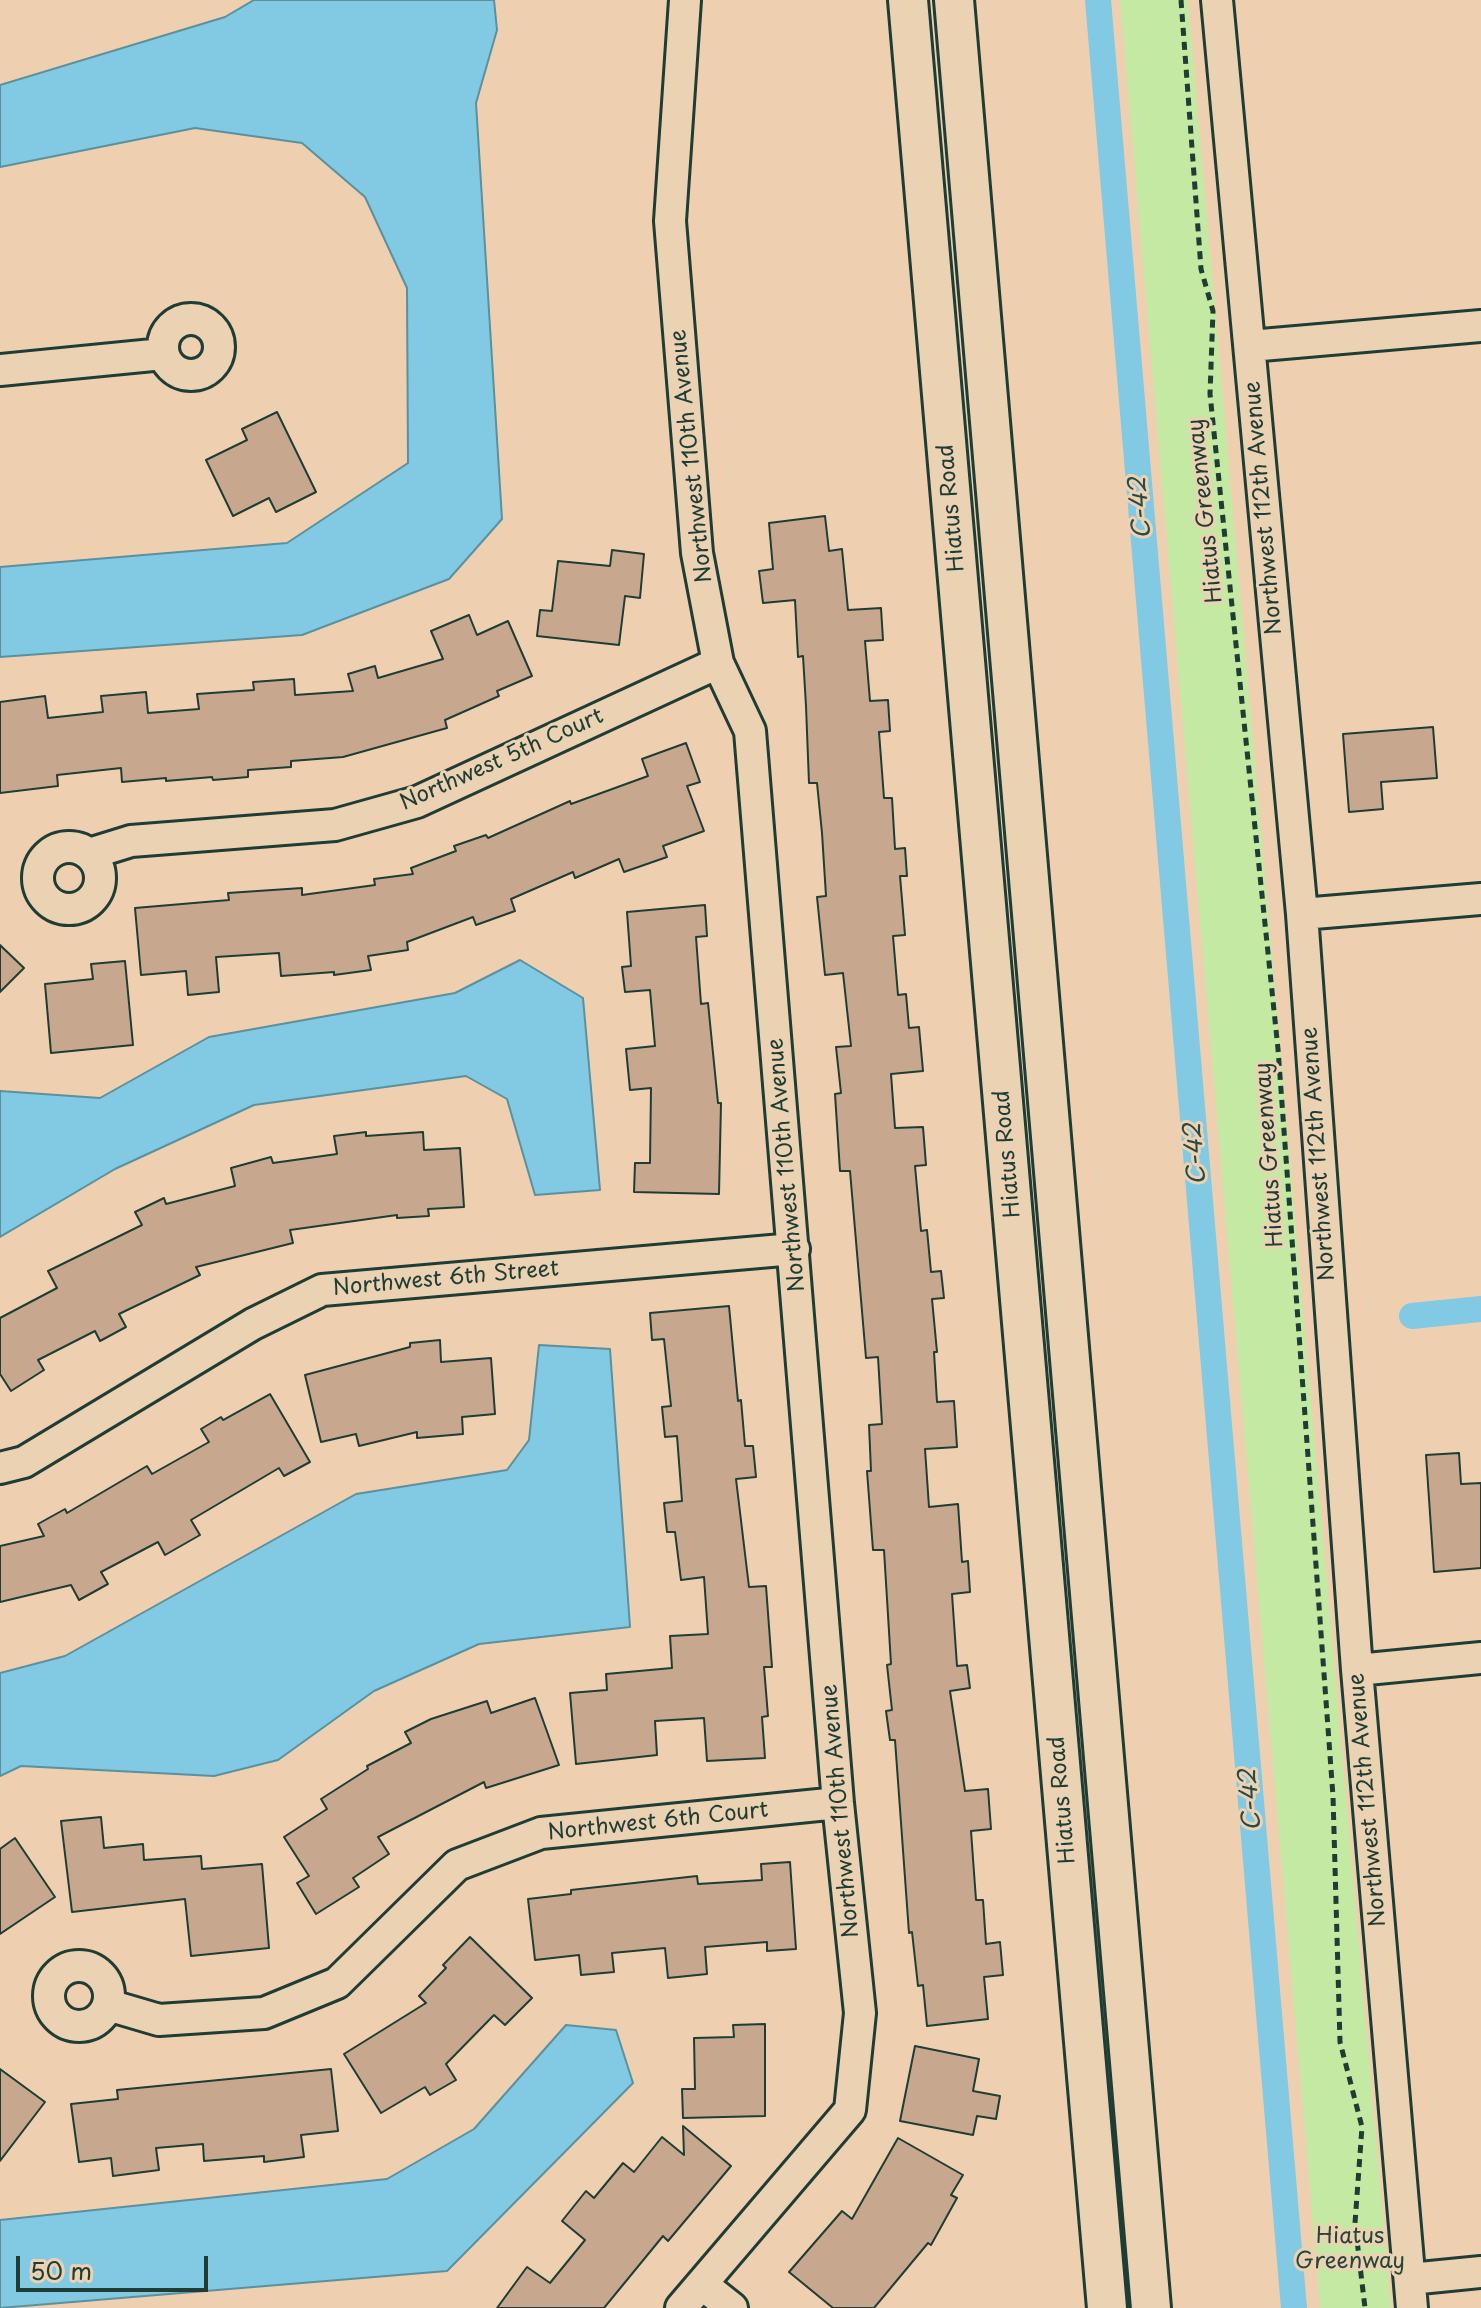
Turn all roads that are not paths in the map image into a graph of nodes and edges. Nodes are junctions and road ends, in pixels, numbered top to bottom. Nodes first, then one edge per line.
1 (685, 0) edge
2 (908, 0) edge
3 (954, 0) edge
4 (1217, 0) edge
5 (1481, 326) edge
6 (1250, 346) junction
7 (163, 354) dead end
8 (0, 370) edge
9 (1008, 633) junction
10 (963, 636) junction
11 (718, 663) junction
12 (89, 854) dead end
13 (1481, 899) edge
14 (1302, 914) junction
15 (794, 1249) junction
16 (0, 1468) edge
17 (1481, 1658) edge
18 (1357, 1670) junction
19 (838, 1803) junction
20 (108, 2005) dead end
21 (1481, 2272) edge
22 (703, 2285) junction
23 (1411, 2293) edge
24 (681, 2308) edge
25 (732, 2308) edge
26 (1107, 2308) edge
27 (1151, 2308) edge

1 - 11 street, Northwest 110th Avenue
2 - 10 main road, Hiatus Road
3 - 9 main road, Hiatus Road
4 - 6 street, Northwest 112th Avenue
5 - 6 street
6 - 14 street, Northwest 112th Avenue
7 - 8 street
9 - 10 main road
9 - 27 main road, Hiatus Road
10 - 26 main road, Hiatus Road
11 - 12 street, Northwest 5th Court
11 - 15 street, Northwest 110th Avenue
13 - 14 street
14 - 18 street, Northwest 112th Avenue
15 - 16 street, Northwest 6th Street
15 - 19 street, Northwest 110th Avenue
17 - 18 street
18 - 23 street, Northwest 112th Avenue
19 - 20 street, Northwest 6th Court
19 - 22 street, Northwest 110th Avenue
21 - 23 street
22 - 24 street, Northwest 110th Avenue
22 - 25 street

